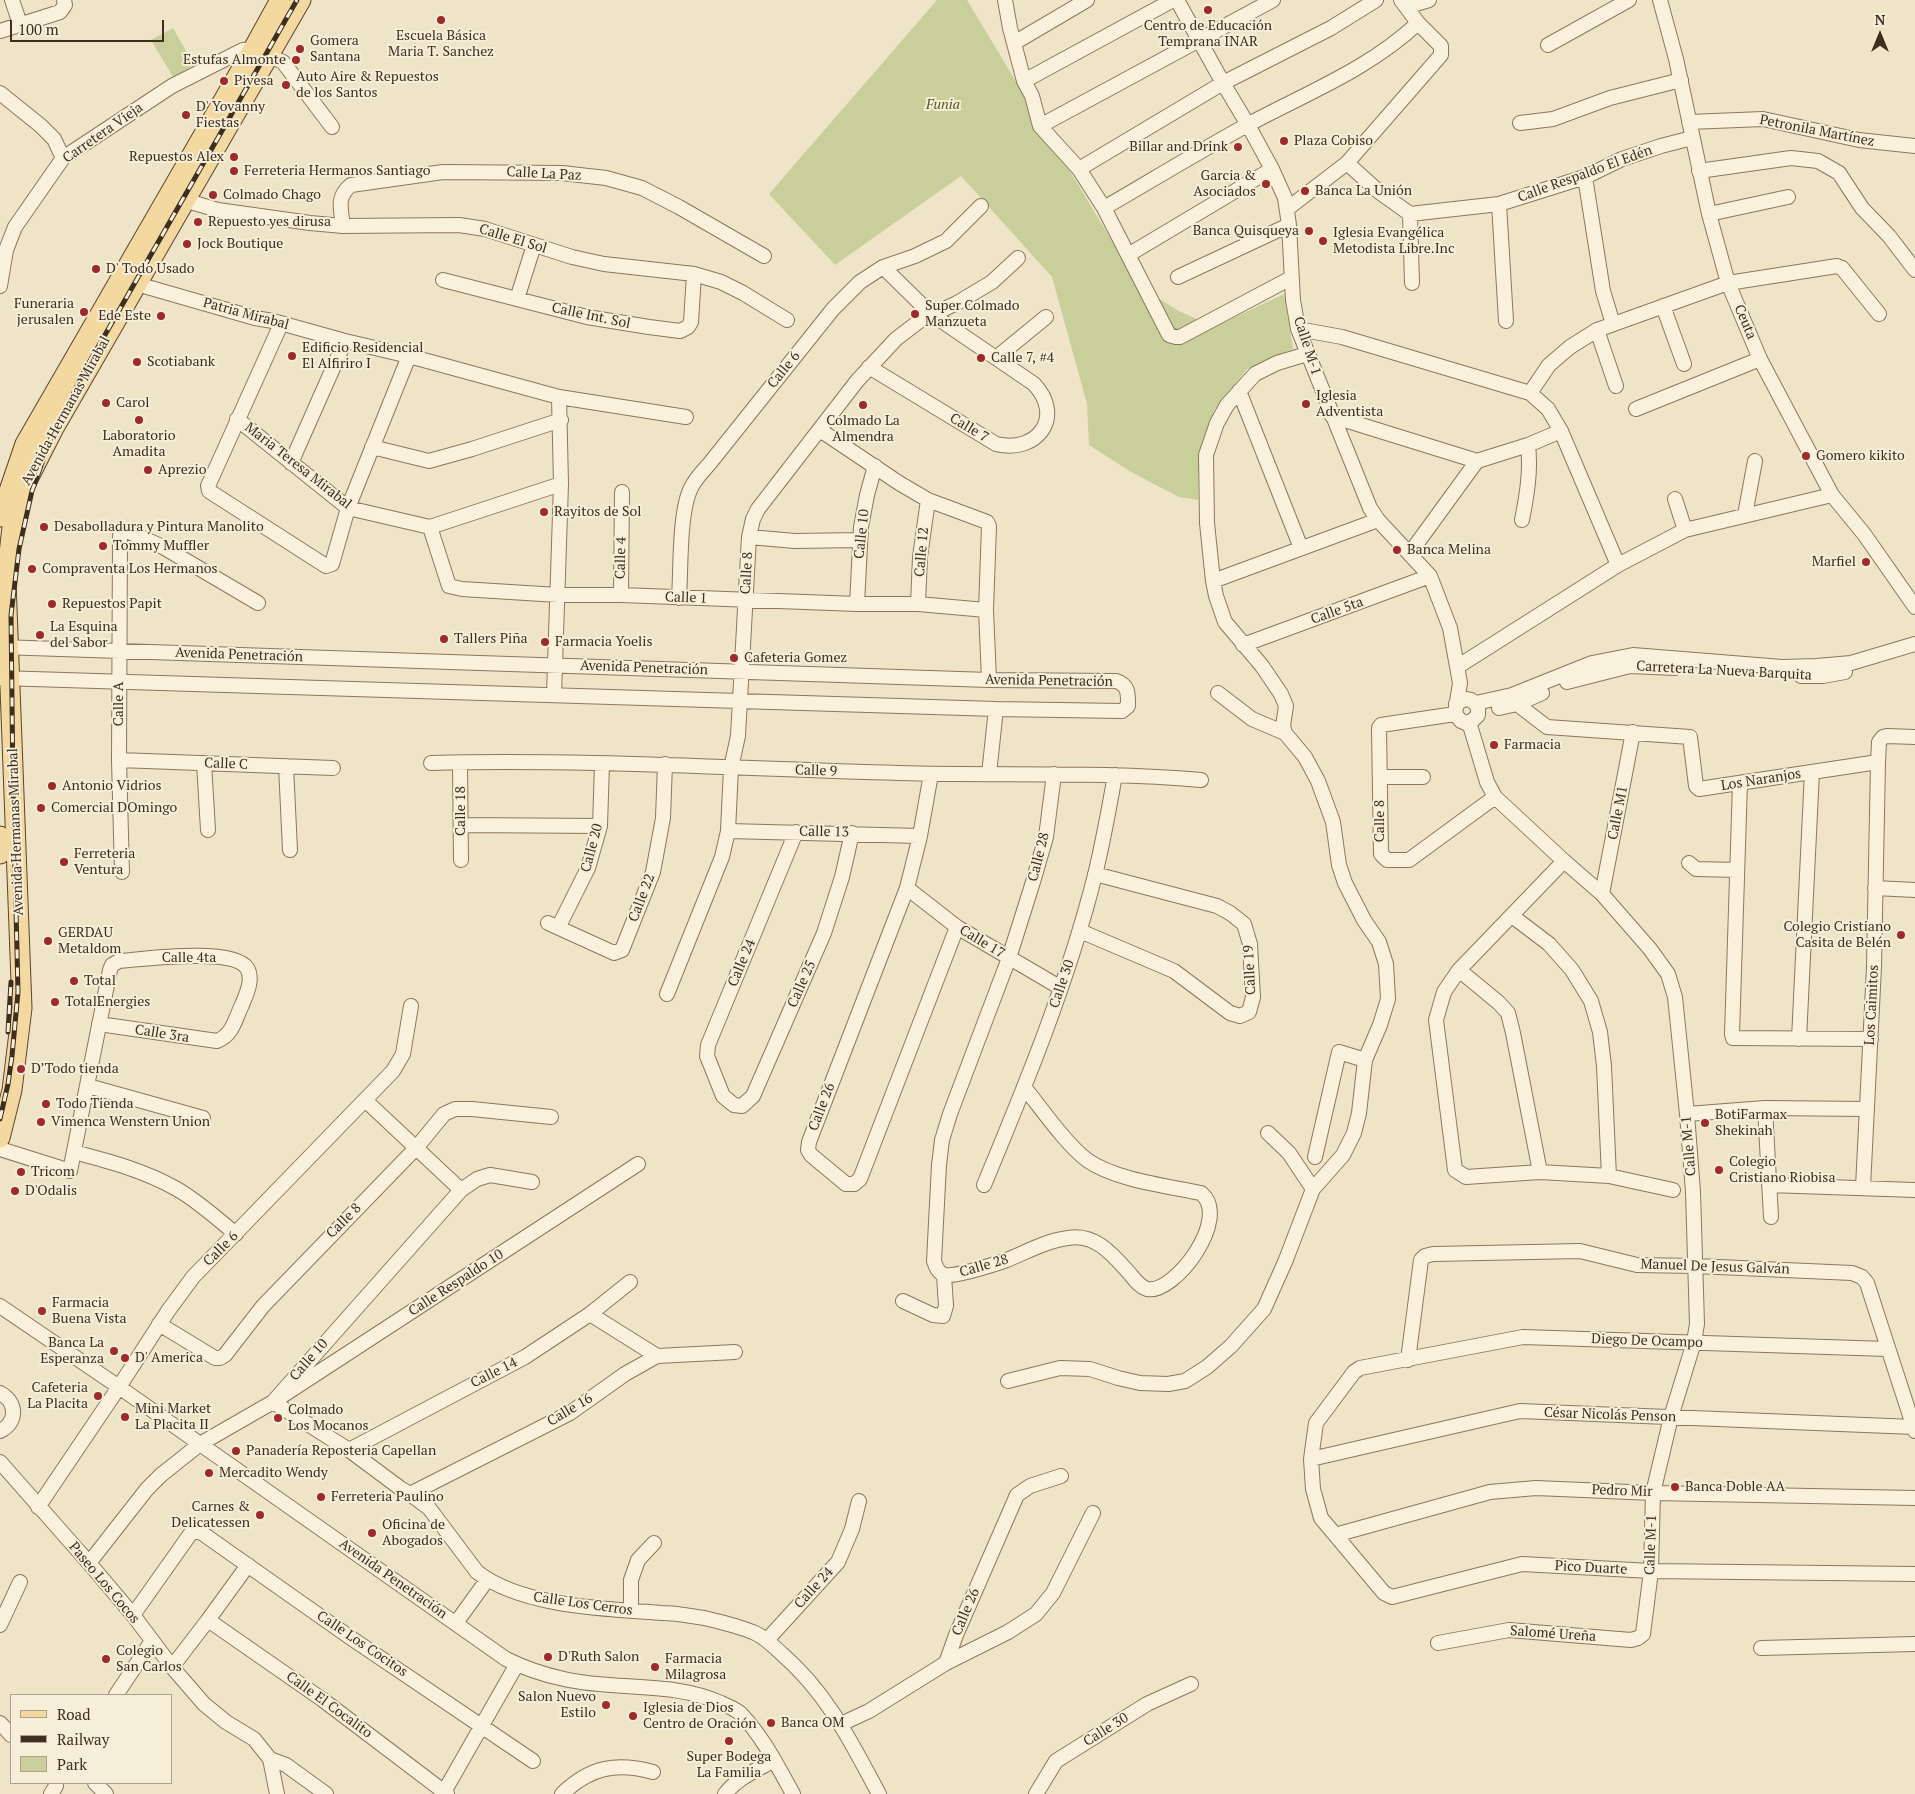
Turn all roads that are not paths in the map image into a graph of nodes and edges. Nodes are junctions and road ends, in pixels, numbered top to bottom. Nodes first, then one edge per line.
1 (12, 0) edge
2 (64, 0) edge
3 (280, 0) edge
4 (301, 0) edge
5 (1005, 0) edge
6 (1087, 0) edge
7 (1173, 0) edge
8 (1177, 0) edge
9 (1273, 0) edge
10 (1376, 0) edge
11 (1430, 0) edge
12 (1629, 0) edge
13 (1660, 0) edge
14 (1404, 4) edge
15 (1418, 23) junction
16 (20, 24) junction
17 (0, 31) edge
18 (1199, 41) junction
19 (1014, 43) junction
20 (1548, 45) dead end
21 (261, 52) junction
22 (1681, 80) junction
23 (1024, 81) junction
24 (1223, 83) junction
25 (0, 94) edge
26 (1689, 122) junction
27 (1248, 124) junction
28 (1520, 124) dead end
29 (1040, 126) junction
30 (332, 127) dead end
31 (1692, 138) junction
32 (1915, 146) edge
33 (63, 158) junction
34 (1347, 162) junction
35 (1079, 169) junction
36 (1272, 169) junction
37 (1700, 171) junction
38 (1585, 177) junction
39 (1788, 197) dead end
40 (177, 198) junction
41 (1499, 204) junction
42 (981, 206) dead end
43 (1104, 208) junction
44 (1287, 210) junction
45 (1410, 214) junction
46 (1710, 214) junction
47 (1289, 225) junction
48 (343, 226) junction
49 (534, 245) junction
50 (3, 248) edge
51 (1128, 255) junction
52 (764, 256) dead end
53 (1018, 258) dead end
54 (883, 267) junction
55 (1915, 270) edge
56 (694, 274) junction
57 (1178, 277) dead end
58 (1291, 278) junction
59 (443, 280) dead end
60 (139, 281) junction
61 (1412, 283) dead end
62 (1728, 283) junction
63 (0, 286) edge
64 (517, 299) junction
65 (1663, 306) junction
66 (930, 313) junction
67 (1879, 314) dead end
68 (1046, 318) dead end
69 (786, 320) dead end
70 (1506, 321) dead end
71 (277, 322) junction
72 (1613, 324) junction
73 (1298, 329) junction
74 (1597, 330) junction
75 (345, 341) junction
76 (1307, 354) junction
77 (409, 356) junction
78 (996, 358) junction
79 (1760, 359) junction
80 (1684, 364) dead end
81 (869, 367) junction
82 (1616, 386) dead end
83 (1239, 390) junction
84 (1530, 392) junction
85 (560, 397) junction
86 (1636, 409) dead end
87 (686, 416) dead end
88 (1332, 416) junction
89 (237, 419) junction
90 (561, 420) junction
91 (820, 430) junction
92 (1561, 431) junction
93 (1528, 445) junction
94 (372, 447) junction
95 (1477, 461) junction
96 (1755, 461) dead end
97 (292, 462) junction
98 (876, 466) junction
99 (561, 484) junction
100 (622, 492) dead end
101 (1832, 495) junction
102 (1675, 499) dead end
103 (928, 500) junction
104 (348, 508) junction
105 (1745, 515) junction
106 (0, 517) edge
107 (1378, 520) junction
108 (1522, 520) dead end
109 (430, 527) junction
110 (1685, 530) junction
111 (749, 537) junction
112 (860, 540) junction
113 (1301, 548) junction
114 (1410, 553) junction
115 (1618, 565) junction
116 (1430, 576) junction
117 (3, 581) edge
118 (1213, 581) junction
119 (558, 595) junction
120 (621, 595) junction
121 (679, 598) junction
122 (746, 599) junction
123 (258, 602) dead end
124 (857, 604) junction
125 (918, 604) junction
126 (1915, 607) edge
127 (986, 610) junction
128 (1915, 644) edge
129 (1243, 645) junction
130 (4, 648) edge
131 (120, 651) junction
132 (1915, 654) edge
133 (556, 666) junction
134 (1457, 667) junction
135 (743, 671) junction
136 (5, 678) edge
137 (989, 680) junction
138 (119, 681) junction
139 (1460, 683) junction
140 (1218, 693) dead end
141 (554, 695) junction
142 (740, 701) junction
143 (1517, 704) junction
144 (996, 709) junction
145 (1456, 709) junction
146 (1475, 710) junction
147 (1634, 732) junction
148 (1285, 733) junction
149 (1915, 737) edge
150 (119, 760) junction
151 (204, 762) junction
152 (460, 762) junction
153 (1878, 762) junction
154 (431, 763) dead end
155 (602, 764) junction
156 (665, 764) junction
157 (286, 766) junction
158 (333, 768) dead end
159 (731, 768) junction
160 (1812, 772) junction
161 (931, 774) junction
162 (989, 774) junction
163 (1054, 774) junction
164 (1115, 775) junction
165 (1380, 777) junction
166 (1423, 778) dead end
167 (1201, 780) dead end
168 (1740, 783) junction
169 (1496, 796) junction
170 (461, 825) junction
171 (600, 826) junction
172 (208, 830) dead end
173 (728, 831) junction
174 (796, 832) junction
175 (852, 833) junction
176 (0, 836) edge
177 (920, 836) junction
178 (0, 842) edge
179 (290, 850) dead end
180 (0, 854) edge
181 (461, 860) dead end
182 (1564, 861) junction
183 (1689, 863) dead end
184 (1737, 870) junction
185 (122, 872) dead end
186 (1095, 874) junction
187 (907, 888) junction
188 (1875, 888) junction
189 (1915, 890) edge
190 (1602, 894) junction
191 (1512, 916) junction
192 (554, 924) joint
193 (957, 928) junction
194 (1080, 930) junction
195 (1009, 958) junction
196 (1459, 970) junction
197 (1061, 988) junction
198 (667, 994) dead end
199 (411, 1006) dead end
200 (99, 1024) junction
201 (224, 1039) joint
202 (1799, 1039) junction
203 (1870, 1039) junction
204 (1365, 1060) junction
205 (88, 1086) junction
206 (1024, 1087) junction
207 (723, 1096) joint
208 (365, 1100) junction
209 (1765, 1108) junction
210 (1867, 1109) junction
211 (1687, 1114) junction
212 (551, 1117) dead end
213 (203, 1118) dead end
214 (1268, 1133) dead end
215 (0, 1138) edge
216 (417, 1147) junction
217 (0, 1149) edge
218 (74, 1152) junction
219 (1315, 1157) dead end
220 (638, 1164) dead end
221 (1540, 1172) junction
222 (1609, 1176) junction
223 (532, 1182) dead end
224 (984, 1185) dead end
225 (1769, 1185) junction
226 (1863, 1187) junction
227 (1313, 1189) junction
228 (462, 1190) junction
229 (1673, 1190) dead end
230 (1915, 1190) edge
231 (1771, 1217) dead end
232 (236, 1234) junction
233 (1696, 1266) junction
234 (944, 1274) junction
235 (630, 1282) dead end
236 (903, 1301) dead end
237 (0, 1306) edge
238 (590, 1314) junction
239 (159, 1324) junction
240 (1694, 1342) junction
241 (1887, 1349) junction
242 (735, 1352) dead end
243 (657, 1356) junction
244 (1408, 1360) junction
245 (1008, 1381) dead end
246 (119, 1387) junction
247 (0, 1393) edge
248 (273, 1402) junction
249 (1671, 1417) junction
250 (1914, 1429) edge
251 (0, 1431) edge
252 (200, 1444) junction
253 (348, 1450) junction
254 (1311, 1459) junction
255 (0, 1462) edge
256 (1062, 1476) dead end
257 (1653, 1493) junction
258 (410, 1494) junction
259 (1915, 1498) edge
260 (859, 1501) dead end
261 (38, 1507) junction
262 (1093, 1513) dead end
263 (1335, 1535) junction
264 (654, 1543) dead end
265 (89, 1563) junction
266 (248, 1565) junction
267 (1651, 1571) junction
268 (1915, 1574) edge
269 (487, 1580) junction
270 (20, 1582) dead end
271 (1392, 1597) joint
272 (631, 1611) junction
273 (133, 1615) junction
274 (208, 1620) junction
275 (456, 1624) junction
276 (0, 1626) edge
277 (1638, 1638) joint
278 (767, 1640) junction
279 (152, 1642) junction
280 (1438, 1643) dead end
281 (1915, 1644) edge
282 (1761, 1648) dead end
283 (946, 1663) junction
284 (517, 1664) junction
285 (172, 1667) junction
286 (1191, 1684) dead end
287 (117, 1694) edge
288 (0, 1723) edge
289 (841, 1724) junction
290 (482, 1726) junction
291 (10, 1735) edge
292 (270, 1759) junction
293 (774, 1760) junction
294 (533, 1761) dead end
295 (653, 1772) dead end
296 (96, 1784) edge
297 (445, 1793) edge
298 (106, 1794) edge
299 (277, 1794) edge
300 (326, 1794) edge
301 (562, 1794) edge
302 (725, 1794) edge
303 (793, 1794) edge
304 (880, 1794) edge
305 (1036, 1794) edge

1 - 16 street
2 - 16 street
3 - 21 main road, Avenida Hermanas Mirabal
4 - 21 main road, Avenida Hermanas Mirabal
5 - 19 street
6 - 19 street
7 - 23 street
8 - 18 street, Calle M-1
9 - 18 street
10 - 24 street
11 - 14 street
12 - 20 street
13 - 22 street, Ceuta
14 - 15 street
15 - 27 street
15 - 34 street
16 - 17 street
18 - 24 street, Calle M-1
18 - 29 street
19 - 23 street
21 - 30 street
21 - 33 street, Carretera Vieja
21 - 40 main road, Avenida Hermanas Mirabal
22 - 26 street, Ceuta
22 - 28 street
23 - 29 street
24 - 27 street, Calle M-1
24 - 35 street
25 - 33 street
26 - 31 street, Ceuta
26 - 32 street, Petronila Martínez
27 - 36 street, Calle M-1
27 - 43 street
29 - 35 street
31 - 37 street, Ceuta
31 - 38 street, Calle Respaldo El Edén
33 - 50 street, Carretera Vieja
34 - 44 street
34 - 45 street
35 - 43 street
36 - 44 street, Calle M-1
36 - 51 street
37 - 46 street, Ceuta
37 - 55 street
38 - 41 street, Calle Respaldo El Edén
38 - 72 street
39 - 46 street
40 - 48 street, Calle El Sol
40 - 60 main road, Avenida Hermanas Mirabal
40 - 106 main road, Avenida Hermanas Mirabal
41 - 45 street, Calle Respaldo El Edén
41 - 70 street
42 - 54 street, Calle 6
43 - 51 street
44 - 47 street, Calle M-1
45 - 61 street
46 - 62 street, Ceuta
47 - 57 street
47 - 58 street, Calle M-1
48 - 49 street, Calle El Sol
48 - 52 street, Calle La Paz
49 - 56 street, Calle El Sol
49 - 64 street
50 - 63 street, Carretera Vieja
51 - 58 street
53 - 66 street, Calle 8
54 - 66 street, Calle 7
54 - 121 street, Calle 6
56 - 64 street, Calle Int. Sol
56 - 69 street, Calle El Sol
58 - 73 street, Calle M-1
59 - 64 street, Calle Int. Sol
60 - 71 street, Patria Mirabal
60 - 117 main road, Avenida Hermanas Mirabal
62 - 65 street
62 - 67 street
62 - 79 street, Ceuta
65 - 72 street
65 - 80 street
66 - 78 street, Calle 7
66 - 81 street, Calle 8
68 - 78 street
71 - 75 street, Patria Mirabal
71 - 89 street
72 - 74 street
73 - 76 street, Calle M-1
73 - 84 street
74 - 82 street
74 - 84 street
75 - 77 street, Patria Mirabal
75 - 97 street
76 - 83 street
76 - 88 street, Calle M-1
77 - 85 street, Patria Mirabal
77 - 94 street
78 - 81 street, Calle 7
79 - 86 street
79 - 101 street, Ceuta
81 - 91 street, Calle 8
83 - 113 street
83 - 118 street
84 - 92 street
85 - 87 street, Patria Mirabal
85 - 90 street
88 - 95 street
88 - 107 street, Calle M-1
89 - 97 street, Maria Teresa Mirabal
89 - 104 street
90 - 94 street
90 - 99 street
91 - 98 street
91 - 111 street, Calle 8
92 - 93 street
92 - 115 street
93 - 95 street
93 - 108 street
94 - 104 street
95 - 114 street
96 - 105 street
97 - 104 street, Maria Teresa Mirabal
98 - 103 street
98 - 112 street, Calle 10
99 - 109 street
99 - 119 street
100 - 120 street, Calle 4
101 - 105 street
101 - 126 street, Ceuta
102 - 110 street
103 - 125 street, Calle 12
103 - 127 street
104 - 109 street, Maria Teresa Mirabal
105 - 110 street
107 - 113 street
107 - 114 street, Calle M-1
109 - 119 street, Calle 1
110 - 115 street
111 - 112 street
111 - 122 street, Calle 8
112 - 124 street, Calle 10
113 - 118 street
114 - 116 street, Calle M-1
115 - 134 street
116 - 129 street, Calle 5ta
116 - 134 street, Calle M-1
117 - 130 main road, Avenida Hermanas Mirabal
118 - 129 street
119 - 120 street, Calle 1
119 - 133 street
120 - 121 street, Calle 1
121 - 122 street, Calle 1
122 - 124 street, Calle 1
122 - 135 street, Calle 8
123 - 131 street, Calle A
124 - 125 street, Calle 1
125 - 127 street, Calle 1
127 - 137 street
128 - 146 street, Carretera La Nueva Barquita
129 - 148 street
130 - 131 street, Avenida Penetración
130 - 136 main road, Avenida Hermanas Mirabal
131 - 133 street, Avenida Penetración
131 - 138 street, Calle A
132 - 143 street, Carretera La Nueva Barquita
133 - 135 street, Avenida Penetración
133 - 141 street
134 - 139 street, Calle M-1
135 - 137 street, Avenida Penetración
135 - 142 street, Calle 8
136 - 138 street, Avenida Penetración
136 - 215 main road, Avenida Hermanas Mirabal
137 - 144 street, Avenida Penetración
138 - 141 street, Avenida Penetración
138 - 150 street, Calle A
139 - 145 street, Calle M-1
139 - 146 street, Calle M-1
140 - 148 street
141 - 142 street, Avenida Penetración
142 - 144 street, Avenida Penetración
142 - 159 street, Calle 8
143 - 146 street, Carretera La Nueva Barquita
143 - 147 street
144 - 162 street
145 - 146 street
145 - 146 street
145 - 165 street, Calle 8
146 - 169 street, Calle M-1
147 - 168 street, Los Naranjos
147 - 190 street, Calle M1
148 - 204 street
149 - 153 street, Los Caimitos
150 - 151 street, Calle C
150 - 185 street, Calle A
151 - 157 street, Calle C
151 - 172 street
152 - 154 street, Calle 9
152 - 155 street, Calle 9
152 - 170 street, Calle 18
153 - 160 street, Los Naranjos
153 - 188 street, Los Caimitos
155 - 156 street, Calle 9
155 - 171 street, Calle 20
156 - 159 street, Calle 9
156 - 192 street, Calle 22
157 - 158 street, Calle C
157 - 179 street
159 - 161 street, Calle 9
159 - 173 street, Calle 8
160 - 168 street, Los Naranjos
160 - 202 street
161 - 162 street, Calle 9
161 - 177 street, Calle 26
162 - 163 street, Calle 9
163 - 164 street, Calle 9
163 - 195 street, Calle 28
164 - 167 street, Calle 9
164 - 186 street, Calle 30
165 - 166 street
165 - 169 street, Calle 8
168 - 184 street
169 - 182 street, Calle M-1
170 - 171 street
170 - 181 street, Calle 18
171 - 192 street, Calle 20
173 - 174 street, Calle 13
173 - 198 street, Calle 8
174 - 175 street, Calle 13
174 - 207 street, Calle 24
175 - 177 street, Calle 13
175 - 207 street, Calle 25
176 - 178 main road, Avenida Hermanas Mirabal
177 - 187 street, Calle 26
178 - 180 main road, Avenida Hermanas Mirabal
182 - 190 street, Calle M-1
182 - 191 street
183 - 184 street
184 - 202 street
186 - 194 street, Calle 30
186 - 194 street, Calle 19
187 - 193 street, Calle 17
187 - 193 street, Calle 26
188 - 189 street
188 - 203 street, Los Caimitos
190 - 211 street, Calle M-1
191 - 196 street
191 - 222 street
193 - 195 street, Calle 17
194 - 197 street, Calle 30
195 - 197 street, Calle 17
195 - 234 street, Calle 28
196 - 221 street
196 - 221 street
197 - 206 street, Calle 30
199 - 208 street, Calle 6
200 - 201 street, Calle 3ra
200 - 201 street, Calle 4ta
200 - 205 street
202 - 203 street
203 - 210 street, Los Caimitos
204 - 219 street
204 - 227 street
205 - 213 street
205 - 218 street
206 - 224 street, Calle 30
206 - 234 street, Calle 28
208 - 216 street
208 - 232 street, Calle 6
209 - 210 street
209 - 211 street
209 - 225 street
210 - 226 street, Los Caimitos
211 - 233 street, Calle M-1
212 - 216 street, Calle 8
214 - 227 street
216 - 228 street
216 - 239 street, Calle 8
217 - 218 street
218 - 232 street
220 - 248 street, Calle Respaldo 10
221 - 222 street
222 - 229 street
223 - 228 street, Calle 10
225 - 226 street
225 - 231 street
226 - 230 street
227 - 245 street
228 - 248 street, Calle 10
232 - 239 street, Calle 6
233 - 240 street, Calle M-1
233 - 241 street, Manuel De Jesus Galván
233 - 244 street, Manuel De Jesus Galván
234 - 236 street
235 - 238 street, Calle 14
237 - 246 street, Avenida Penetración
238 - 243 street
238 - 253 street, Calle 14
239 - 246 street, Calle 6
240 - 241 street, Diego De Ocampo
240 - 244 street, Diego De Ocampo
240 - 249 street, Calle M-1
241 - 250 street
242 - 243 street, Calle 16
243 - 258 street, Calle 16
244 - 254 street, Diego De Ocampo
246 - 252 street, Avenida Penetración
246 - 261 street, Calle 6
247 - 251 street
248 - 252 street, Calle 10
248 - 253 street, Calle Los Cerros
249 - 250 street, César Nicolás Penson
249 - 254 street, César Nicolás Penson
249 - 257 street, Calle M-1
252 - 265 street, Calle 10
252 - 275 street, Avenida Penetración
253 - 258 street, Calle Los Cerros
254 - 263 street, Diego De Ocampo
255 - 261 street, Paseo Los Cocos
256 - 283 street, Calle 26
257 - 259 street, Pedro Mir
257 - 263 street, Pedro Mir
257 - 267 street, Calle M-1
258 - 269 street, Calle Los Cerros
260 - 278 street, Calle 24
261 - 265 street, Paseo Los Cocos
262 - 283 street
263 - 271 street, Diego De Ocampo
264 - 272 street
265 - 273 street, Paseo Los Cocos
266 - 273 street, Calle Los Cocitos
266 - 274 street
266 - 290 street, Calle Los Cocitos
267 - 268 street, Pico Duarte
267 - 271 street, Pico Duarte
267 - 277 street, Calle M-1
269 - 272 street, Calle Los Cerros
269 - 275 street
270 - 276 street
272 - 278 street, Calle Los Cerros
273 - 279 street, Paseo Los Cocos
274 - 285 street
274 - 297 street, Calle El Cocalito
275 - 284 street, Avenida Penetración
277 - 280 street, Salomé Ureña
278 - 289 street, Calle Los Cerros
279 - 285 street, Paseo Los Cocos
279 - 287 street
281 - 282 street
283 - 289 street
284 - 290 street
284 - 293 street, Avenida Penetración
285 - 292 street, Paseo Los Cocos
286 - 305 street, Calle 30
288 - 291 street
289 - 304 street, Calle Los Cerros
290 - 294 street, Calle Los Cocitos
290 - 297 street
292 - 299 street
292 - 300 street, Paseo Los Cocos
293 - 302 street
293 - 303 street, Avenida Penetración
295 - 301 street
296 - 298 street

